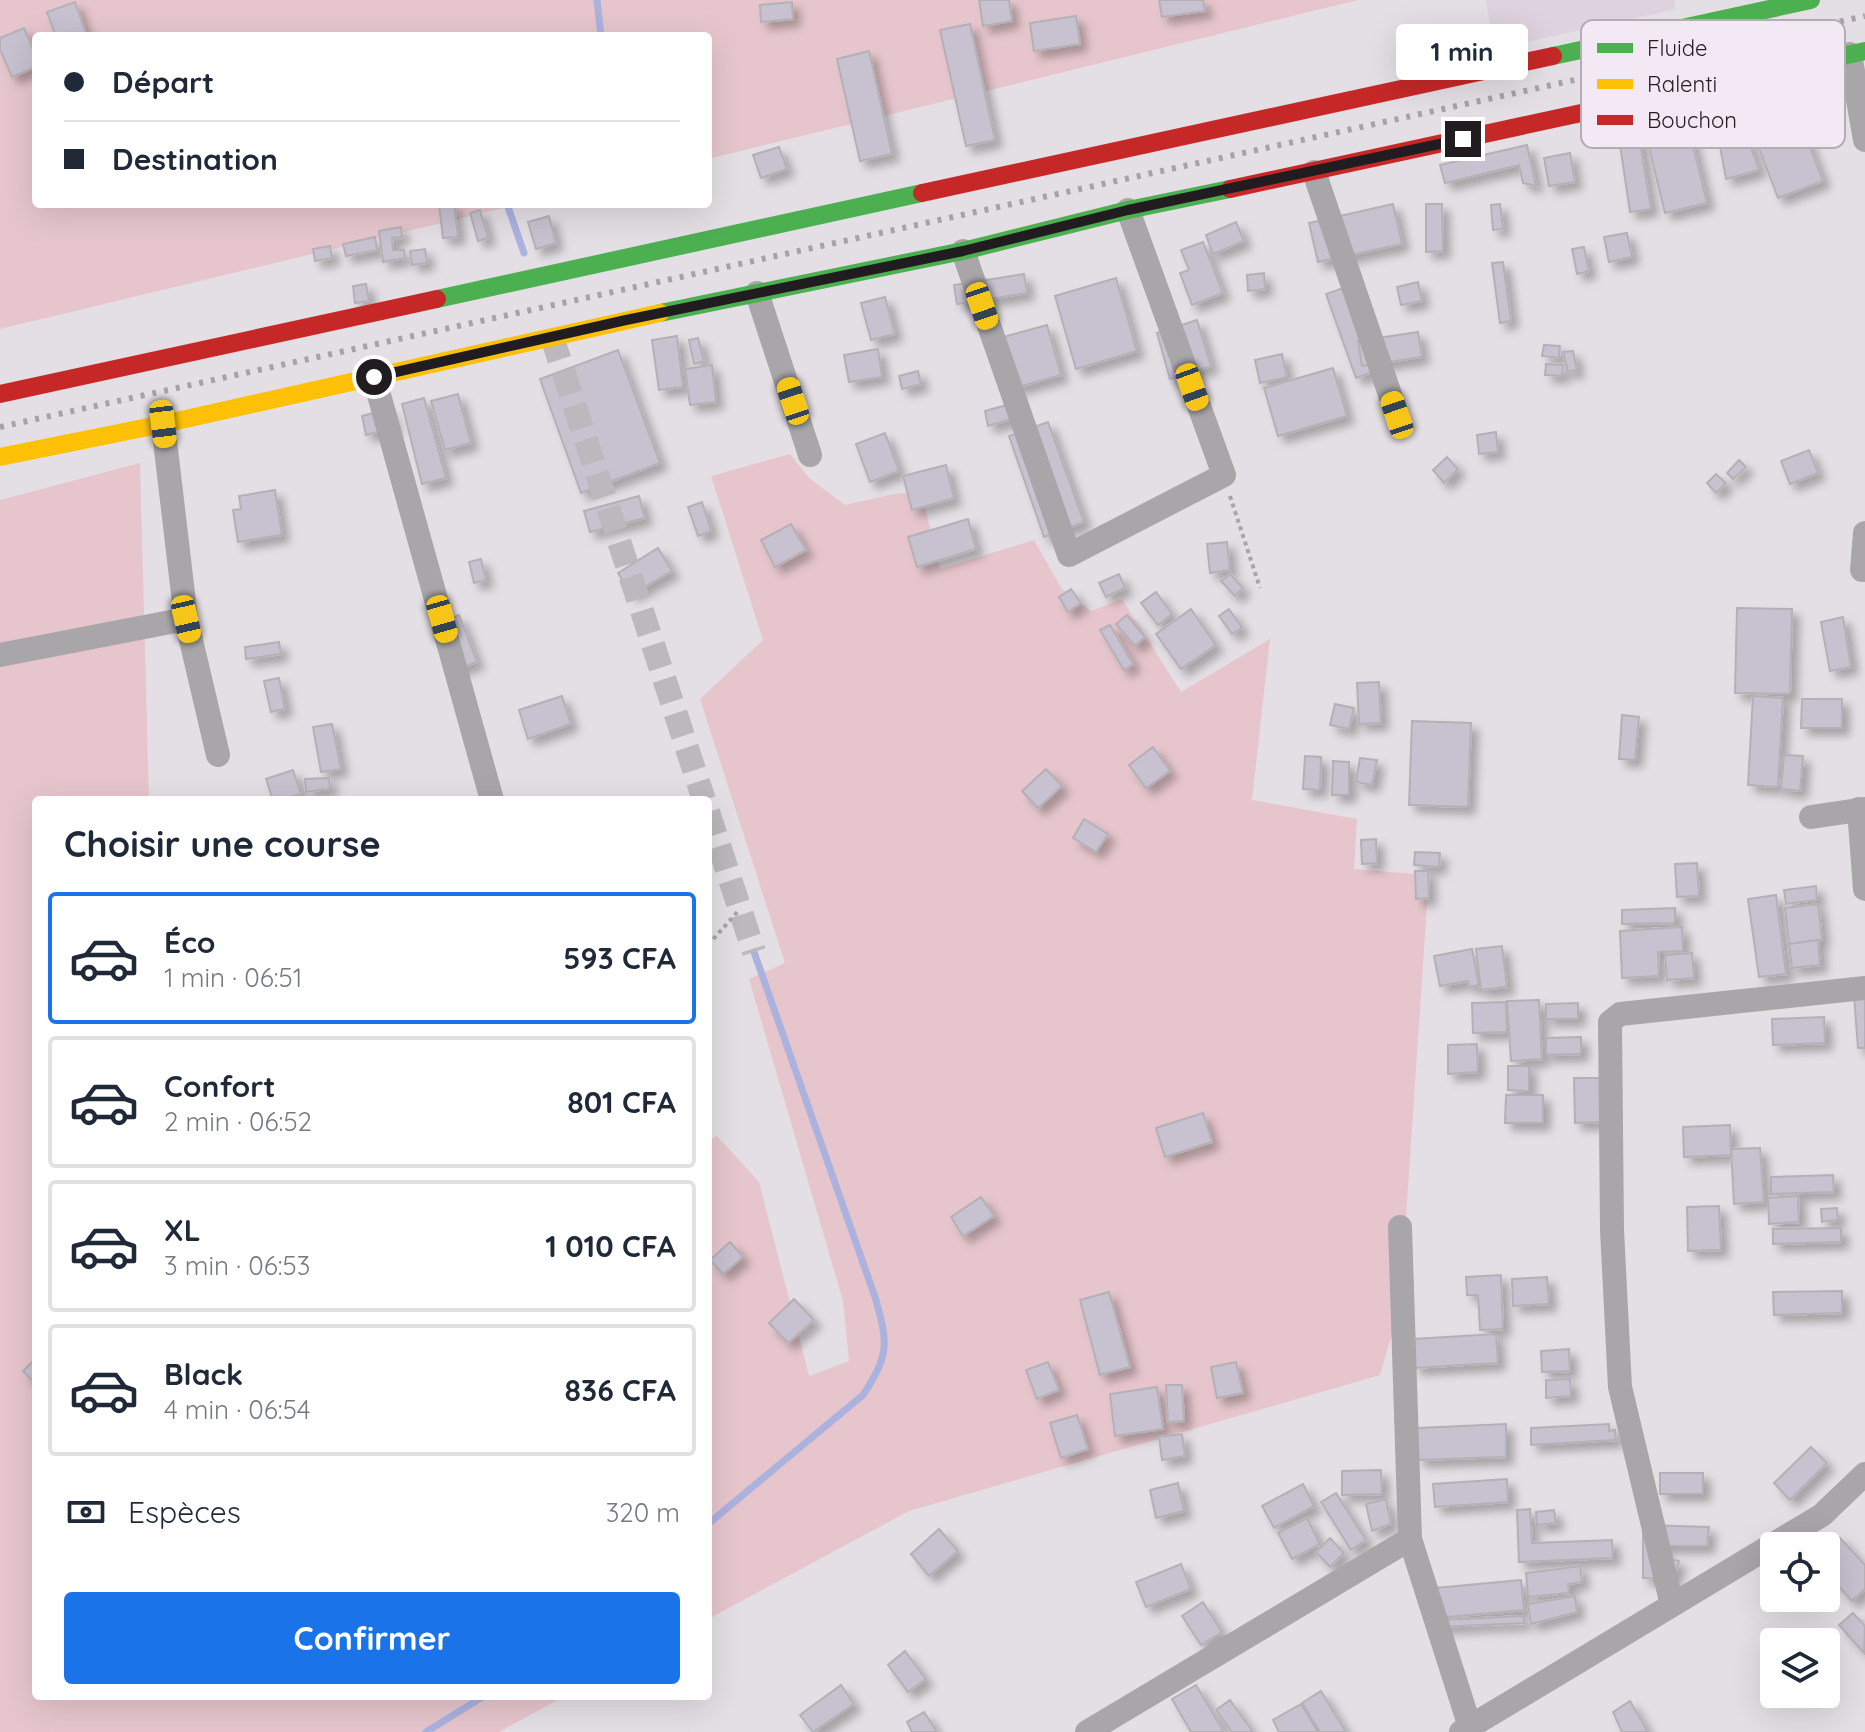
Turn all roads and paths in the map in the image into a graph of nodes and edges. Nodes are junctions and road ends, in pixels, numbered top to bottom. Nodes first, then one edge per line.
1 (1811, 0) edge
2 (1719, 20) edge
3 (1581, 50) edge
4 (1858, 52) edge
5 (1581, 113) edge
6 (1865, 140) edge
7 (1314, 172) junction
8 (1128, 210) junction
9 (963, 251) junction
10 (757, 293) junction
11 (374, 377) junction
12 (0, 394) edge
13 (1397, 415) dead end
14 (163, 424) junction
15 (810, 455) dead end
16 (0, 457) edge
17 (1224, 475) junction
18 (1865, 533) edge
19 (1865, 570) edge
20 (1260, 588) dead end
21 (186, 619) junction
22 (0, 655) edge
23 (218, 755) dead end
24 (491, 796) edge
25 (1862, 809) edge
26 (1811, 817) dead end
27 (1865, 889) edge
28 (740, 909) dead end
29 (712, 940) edge
30 (1865, 988) edge
31 (1400, 1227) dead end
32 (1865, 1474) edge
33 (1410, 1539) junction
34 (1672, 1605) junction
35 (1465, 1729) edge
36 (1087, 1732) edge

1 - 2 main road
3 - 12 main road
4 - 6 street
5 - 7 main road
7 - 8 main road
7 - 13 street
8 - 9 main road
8 - 17 street
9 - 10 main road
9 - 17 street
10 - 11 main road
10 - 15 street
11 - 14 main road
11 - 24 street
14 - 16 main road
14 - 21 street
17 - 20 path
18 - 19 street
21 - 22 street
21 - 23 street
25 - 26 street
25 - 27 street
28 - 29 path
30 - 34 street
31 - 33 street
32 - 34 street
33 - 35 street
33 - 36 street
34 - 35 street

